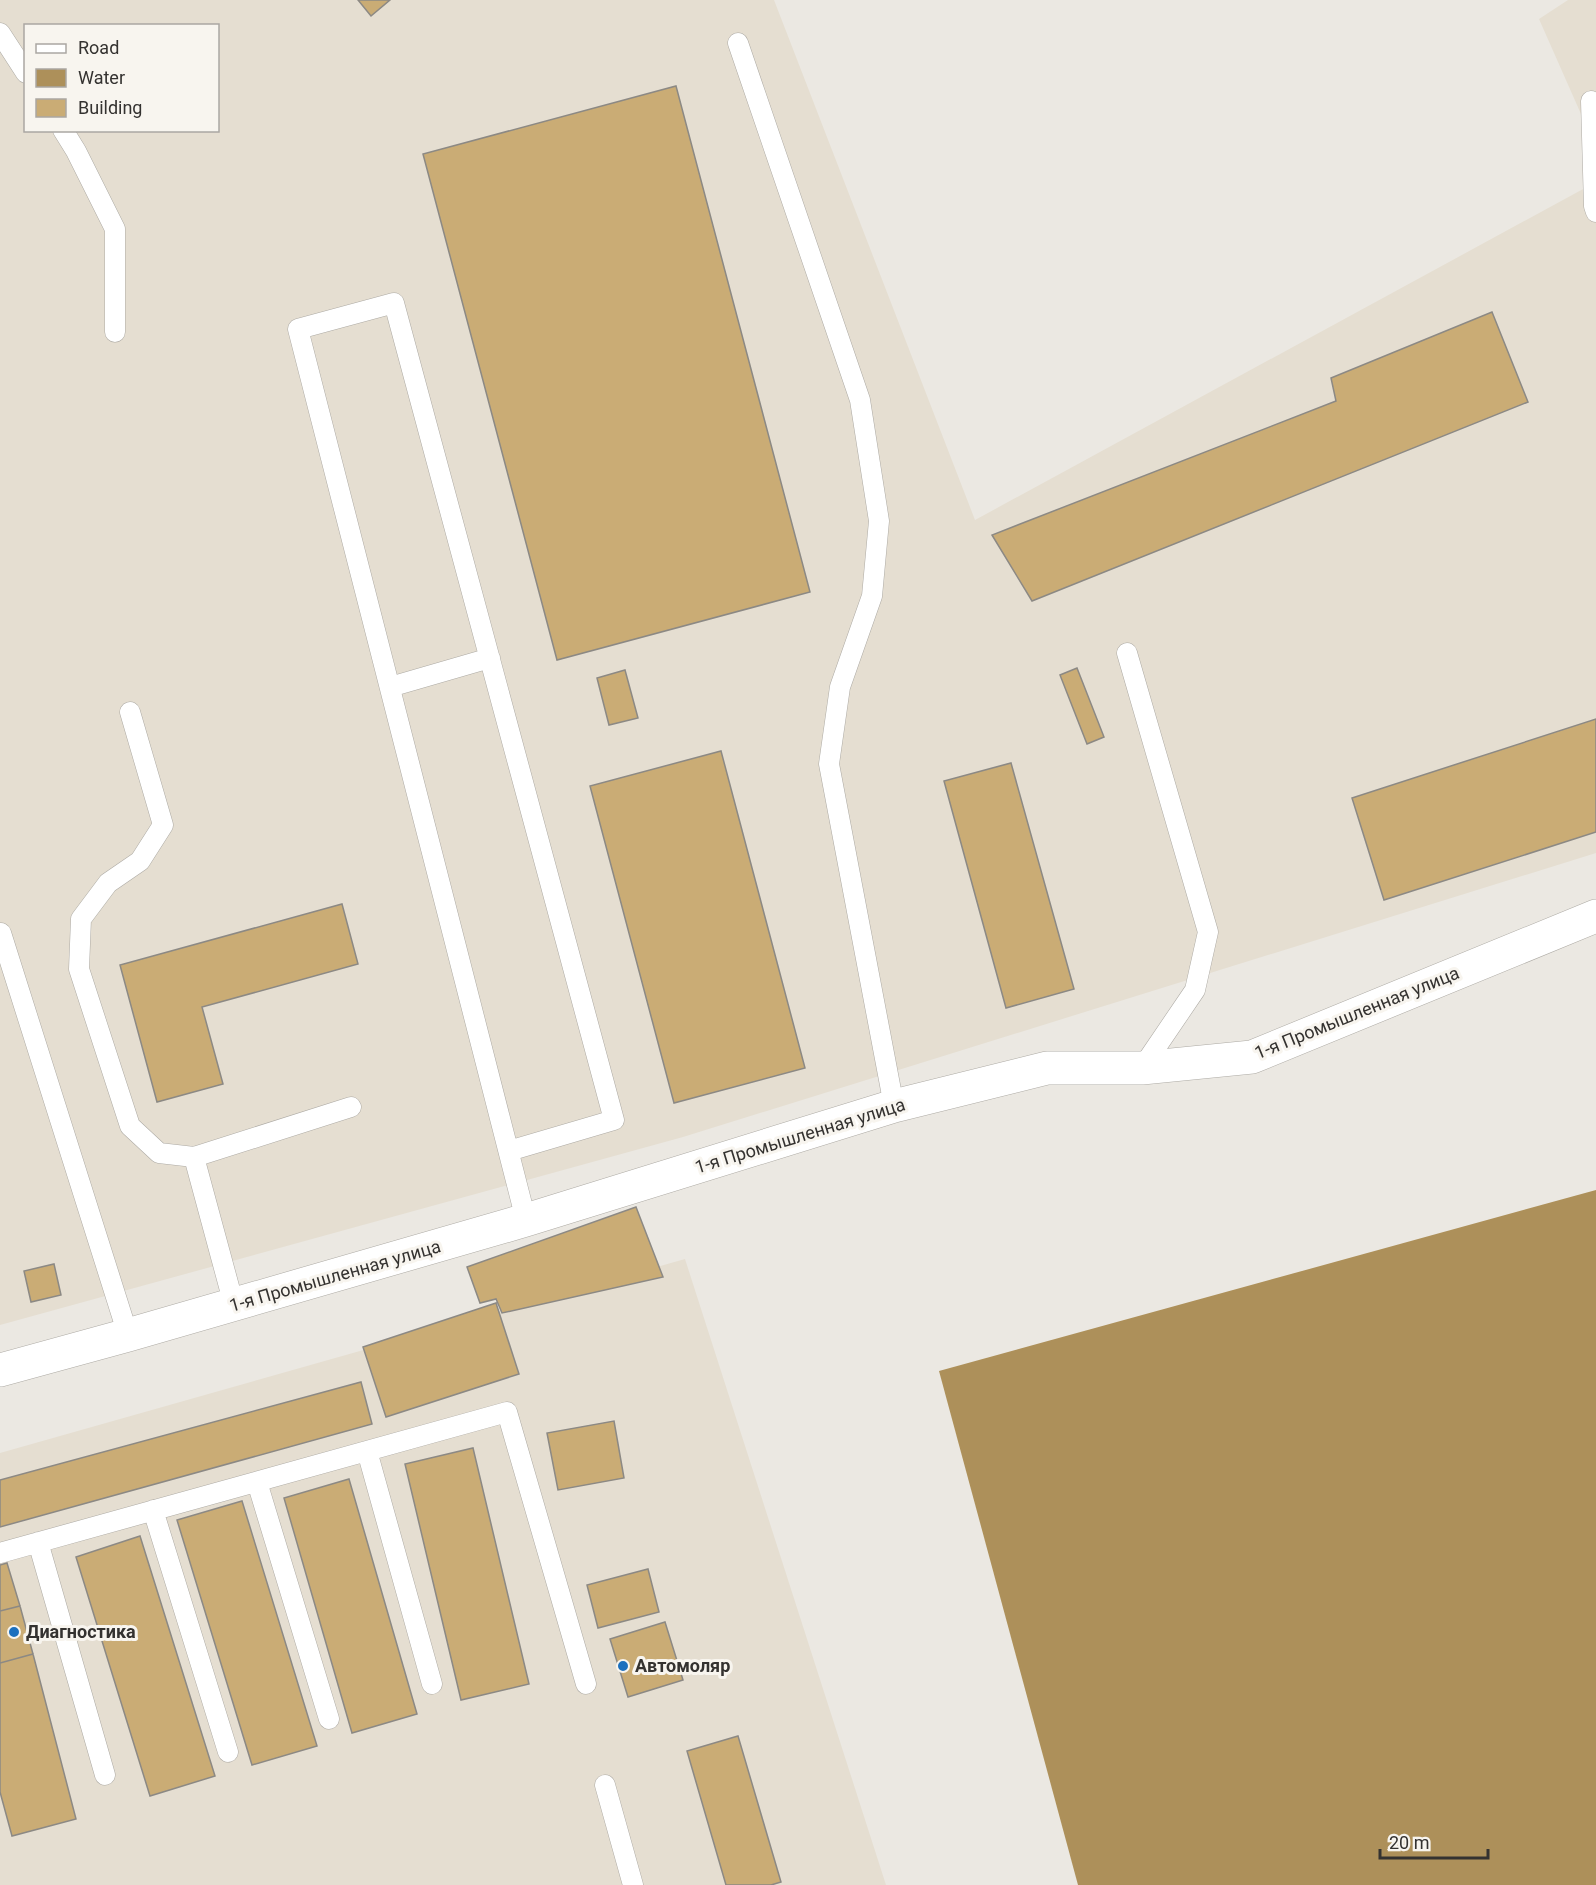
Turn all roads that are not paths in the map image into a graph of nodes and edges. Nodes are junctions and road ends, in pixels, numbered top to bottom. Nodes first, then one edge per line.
1 (0, 33) edge
2 (738, 44) dead end
3 (24, 70) edge
4 (1591, 102) dead end
5 (64, 132) edge
6 (1596, 212) edge
7 (115, 332) dead end
8 (1127, 653) dead end
9 (490, 658) junction
10 (390, 687) junction
11 (130, 712) dead end
12 (1596, 916) edge
13 (1, 933) edge
14 (1142, 1068) junction
15 (894, 1106) junction
16 (351, 1107) dead end
17 (509, 1151) junction
18 (194, 1157) junction
19 (526, 1220) junction
20 (234, 1305) junction
21 (128, 1335) junction
22 (0, 1370) edge
23 (367, 1451) junction
24 (257, 1482) junction
25 (153, 1510) junction
26 (38, 1542) junction
27 (0, 1553) edge
28 (432, 1684) dead end
29 (586, 1684) dead end
30 (329, 1719) dead end
31 (228, 1752) dead end
32 (105, 1775) dead end
33 (605, 1785) dead end
34 (633, 1885) edge

1 - 3 lane
2 - 15 lane
4 - 6 lane
5 - 7 lane
8 - 14 lane
9 - 10 lane
9 - 10 lane
9 - 17 lane
10 - 17 lane
11 - 18 lane
12 - 14 street, 1-я Промышленная улица
13 - 21 lane
14 - 15 street, 1-я Промышленная улица
15 - 19 street, 1-я Промышленная улица
16 - 18 lane
17 - 19 lane
18 - 20 lane
19 - 20 street, 1-я Промышленная улица
20 - 21 street, 1-я Промышленная улица
21 - 22 street, 1-я Промышленная улица
23 - 24 lane
23 - 28 lane
23 - 29 lane
24 - 25 lane
24 - 30 lane
25 - 26 lane
25 - 31 lane
26 - 27 lane
26 - 32 lane
33 - 34 lane

